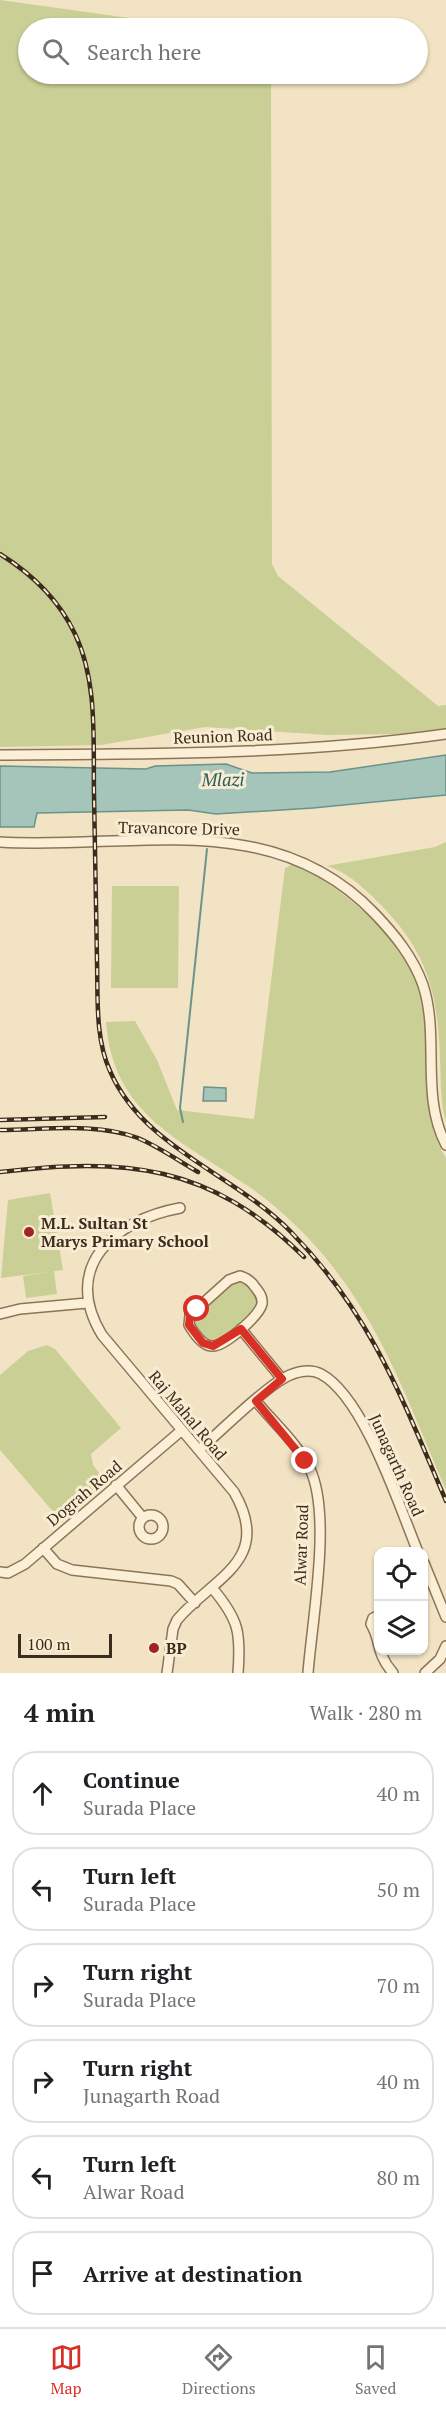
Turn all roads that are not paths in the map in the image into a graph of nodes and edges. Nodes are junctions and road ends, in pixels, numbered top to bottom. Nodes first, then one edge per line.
1 (446, 734) edge
2 (0, 755) edge
3 (0, 842) edge
4 (446, 1145) edge
5 (180, 1208) dead end
6 (87, 1303) junction
7 (0, 1314) edge
8 (241, 1329) junction
9 (282, 1379) junction
10 (256, 1401) junction
11 (182, 1430) junction
12 (199, 1450) junction
13 (116, 1485) junction
14 (143, 1518) dead end
15 (416, 1547) edge
16 (43, 1548) junction
17 (1, 1573) edge
18 (428, 1575) edge
19 (213, 1589) junction
20 (195, 1603) junction
21 (446, 1617) edge
22 (446, 1646) edge
23 (381, 1655) edge
24 (443, 1661) edge
25 (167, 1673) edge
26 (238, 1673) edge
27 (308, 1673) edge
28 (393, 1673) edge
29 (425, 1673) edge

1 - 2 street, Reunion Road
3 - 4 street, Travancore Drive
5 - 6 street
6 - 7 street
6 - 11 street, Raj Mahal Road
8 - 8 street
8 - 9 street
9 - 10 street, Junagarth Road
9 - 15 street, Junagarth Road
10 - 12 street, Junagarth Road
10 - 27 street, Alwar Road
11 - 12 street, Raj Mahal Road
11 - 13 street, Dograh Road
12 - 19 street, Raj Mahal Road
13 - 14 street
13 - 16 street, Dograh Road
16 - 17 street, Dograh Road
16 - 20 street
18 - 21 street
19 - 20 street, Raj Mahal Road
19 - 26 street
20 - 25 street, Raj Mahal Road
22 - 24 street
23 - 28 street
24 - 29 street

